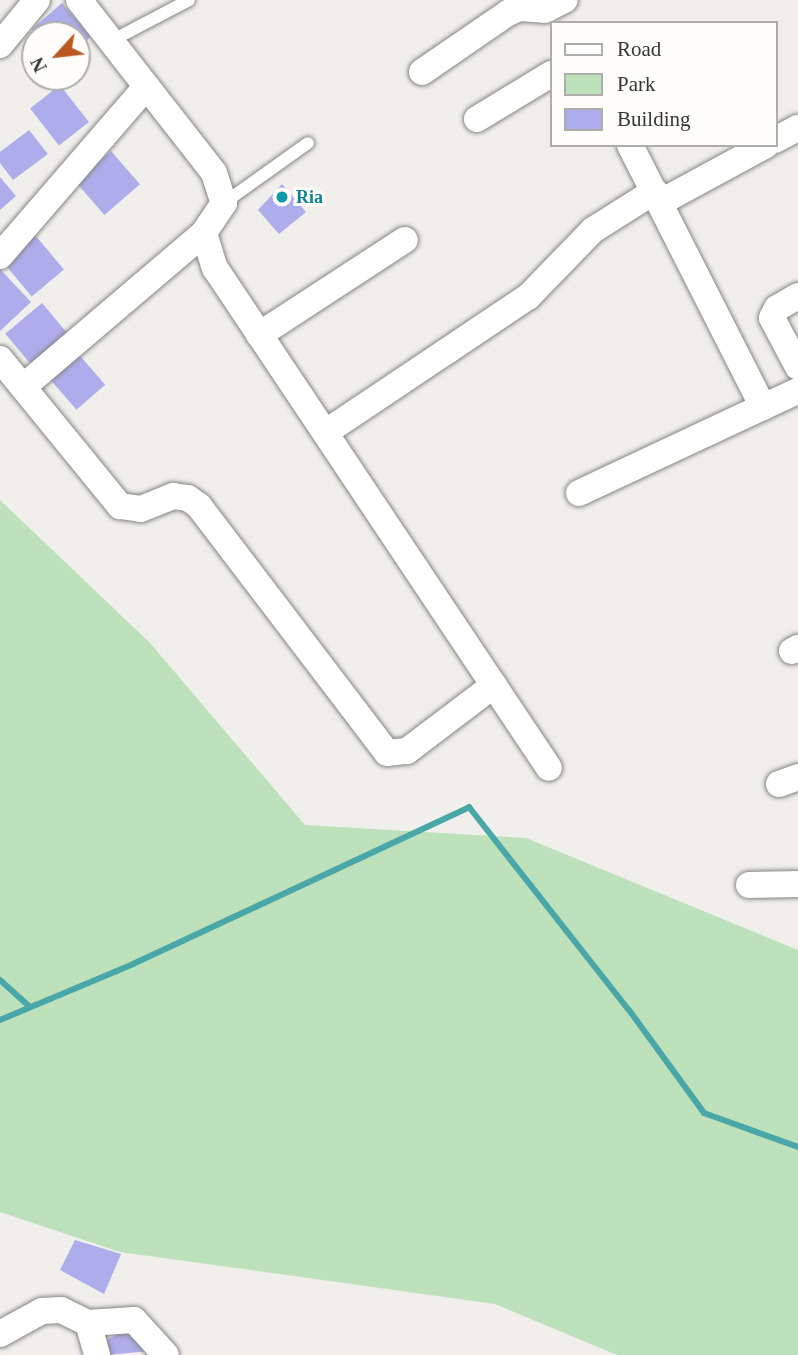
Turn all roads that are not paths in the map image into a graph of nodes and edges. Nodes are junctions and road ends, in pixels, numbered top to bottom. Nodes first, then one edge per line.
1 (37, 0) edge
2 (79, 0) edge
3 (189, 0) edge
4 (559, 10) edge
5 (111, 41) junction
6 (0, 45) edge
7 (422, 72) dead end
8 (550, 75) edge
9 (146, 87) junction
10 (477, 119) dead end
11 (798, 128) edge
12 (777, 139) edge
13 (308, 143) dead end
14 (631, 147) edge
15 (762, 147) edge
16 (658, 196) junction
17 (224, 203) junction
18 (204, 233) junction
19 (405, 240) dead end
20 (0, 256) edge
21 (798, 296) edge
22 (259, 335) junction
23 (0, 359) edge
24 (798, 368) edge
25 (23, 387) junction
26 (798, 391) edge
27 (763, 407) junction
28 (326, 432) junction
29 (579, 493) dead end
30 (494, 685) junction
31 (549, 768) dead end
32 (798, 884) edge
33 (749, 885) dead end
34 (88, 1323) junction
35 (0, 1334) edge
36 (97, 1355) edge
37 (166, 1355) edge

1 - 6 street
2 - 5 street
3 - 5 lane
4 - 7 street
5 - 9 street
8 - 10 street
9 - 17 street
9 - 20 street
11 - 12 street
13 - 17 lane
14 - 16 street
15 - 16 street
16 - 27 street
16 - 28 street
17 - 18 street
18 - 22 street
18 - 25 street
19 - 22 street
21 - 24 street
22 - 28 street
23 - 25 street
25 - 30 street
26 - 27 street
27 - 29 street
28 - 30 street
30 - 31 street
32 - 33 street
34 - 35 street
34 - 36 street
34 - 37 street

